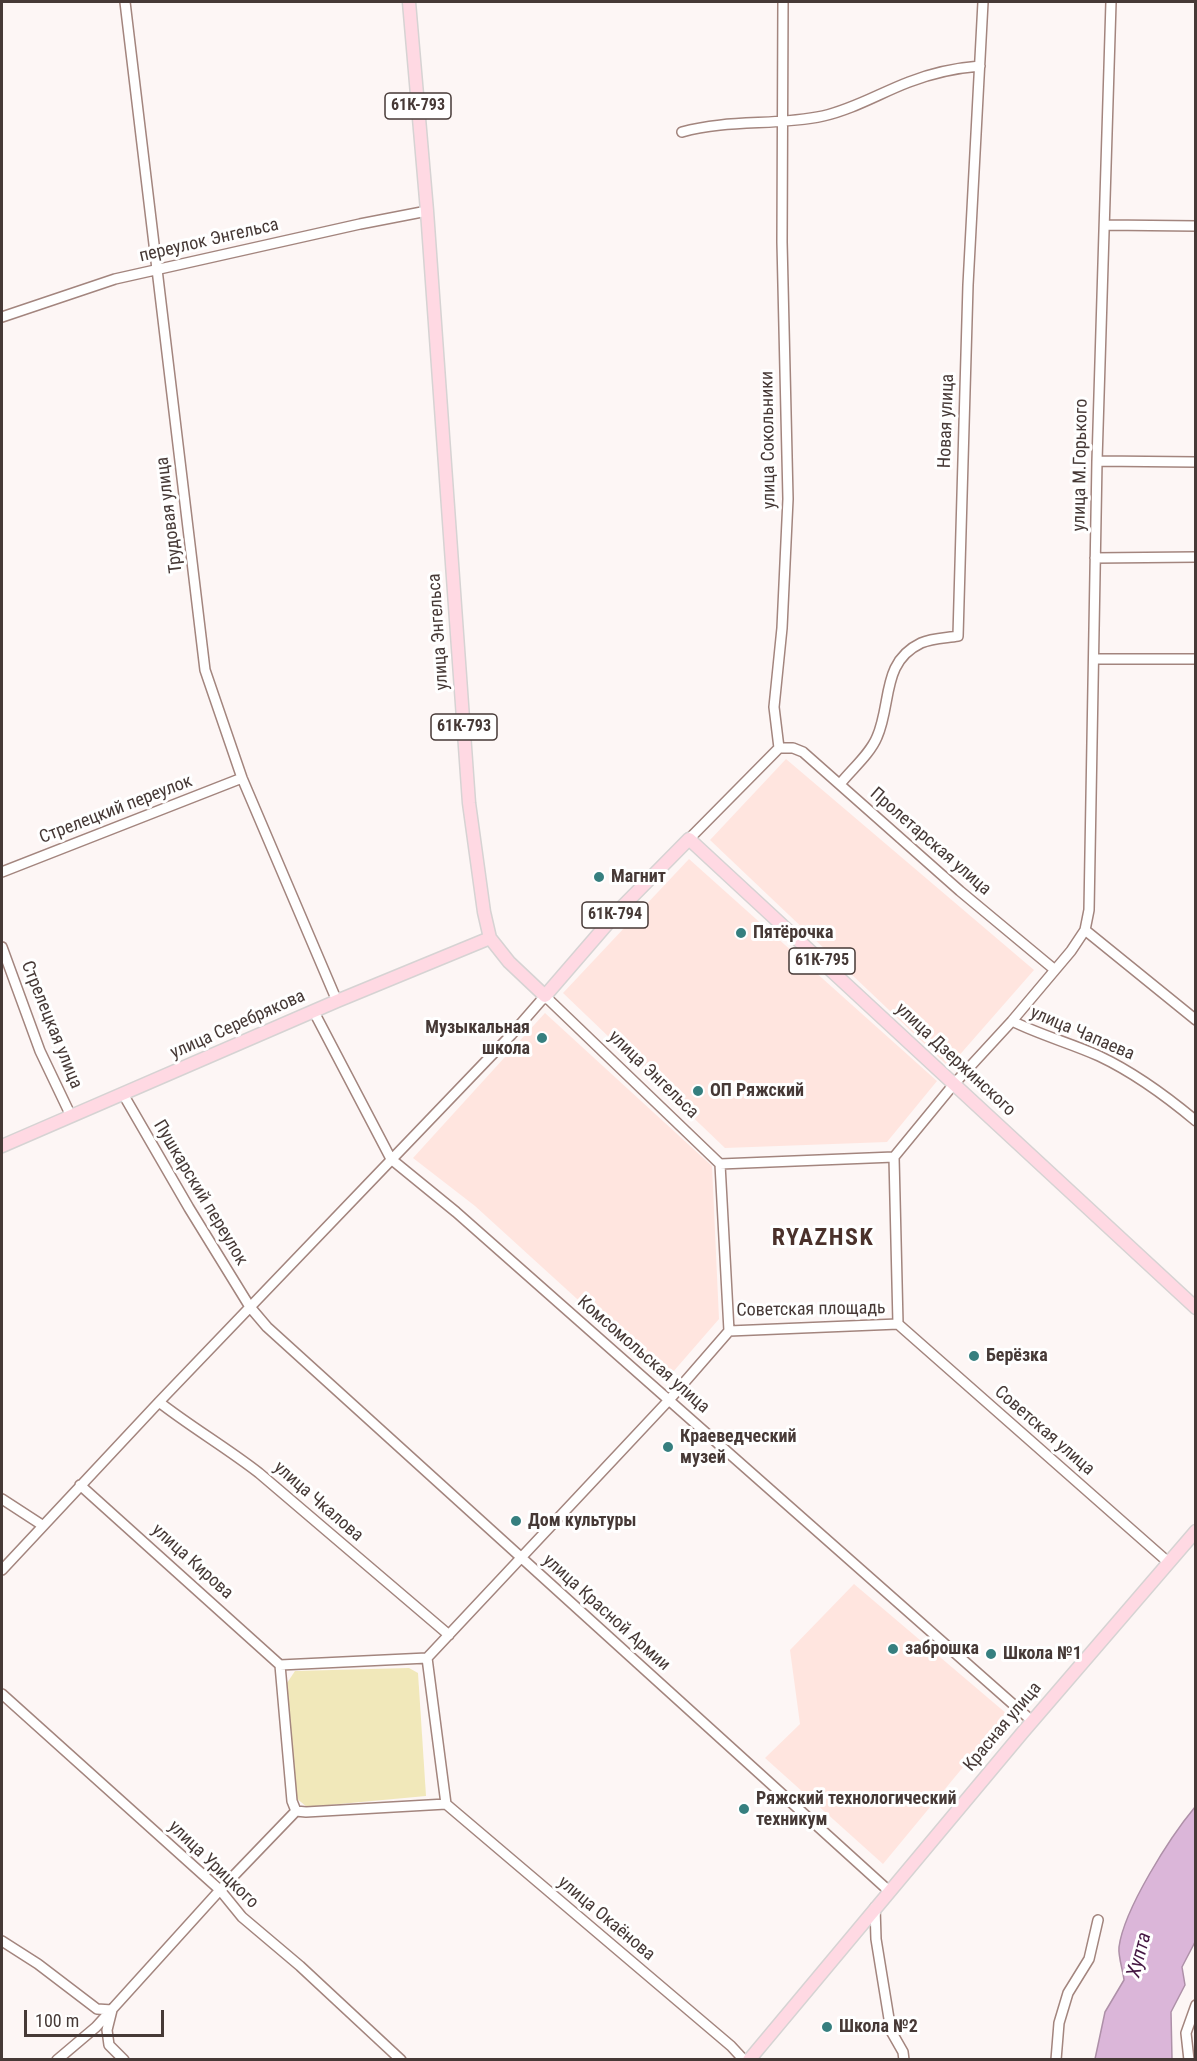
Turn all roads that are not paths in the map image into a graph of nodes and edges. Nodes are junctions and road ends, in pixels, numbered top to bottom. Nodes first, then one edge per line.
1 (125, 2) edge
2 (410, 2) edge
3 (783, 2) edge
4 (982, 2) edge
5 (1112, 2) edge
6 (980, 66) junction
7 (784, 121) junction
8 (682, 132) dead end
9 (427, 211) junction
10 (1105, 225) junction
11 (1196, 226) edge
12 (157, 269) junction
13 (2, 317) edge
14 (1097, 461) junction
15 (1196, 462) edge
16 (1196, 556) edge
17 (1095, 558) junction
18 (1094, 658) junction
19 (1196, 659) edge
20 (779, 748) junction
21 (242, 778) junction
22 (840, 784) junction
23 (689, 839) junction
24 (2, 872) edge
25 (1086, 930) junction
26 (490, 938) junction
27 (2, 947) edge
28 (1054, 970) junction
29 (545, 996) junction
30 (337, 1001) junction
31 (314, 1012) junction
32 (1196, 1020) edge
33 (1012, 1021) junction
34 (954, 1084) junction
35 (123, 1094) junction
36 (71, 1116) junction
37 (1196, 1121) edge
38 (2, 1146) edge
39 (894, 1157) junction
40 (391, 1159) junction
41 (720, 1164) junction
42 (250, 1307) junction
43 (1196, 1308) edge
44 (898, 1324) junction
45 (729, 1330) junction
46 (669, 1400) junction
47 (159, 1402) junction
48 (80, 1485) junction
49 (2, 1499) edge
50 (42, 1525) junction
51 (1196, 1531) edge
52 (520, 1558) junction
53 (1168, 1562) junction
54 (2, 1570) edge
55 (449, 1635) junction
56 (427, 1658) junction
57 (280, 1665) junction
58 (2, 1694) edge
59 (1032, 1721) junction
60 (446, 1804) junction
61 (296, 1811) junction
62 (220, 1890) junction
63 (889, 1891) junction
64 (875, 1907) junction
65 (1098, 1920) dead end
66 (2, 1941) edge
67 (1196, 2005) edge
68 (112, 2010) junction
69 (57, 2060) edge
70 (124, 2060) edge
71 (401, 2060) edge
72 (744, 2060) edge
73 (749, 2060) edge
74 (904, 2060) edge
75 (1056, 2060) edge
76 (1189, 2060) edge

1 - 12 street, Трудовая улица
2 - 9 main road, улица Энгельса / 61К-793
3 - 7 street, улица Сокольники
4 - 6 street, Новая улица
5 - 10 street, улица М.Горького
6 - 7 street
6 - 22 street, Новая улица
7 - 8 street
7 - 20 street, улица Сокольники
9 - 12 street, переулок Энгельса
9 - 26 main road, улица Энгельса / 61К-793
10 - 11 street
10 - 14 street, улица М.Горького
12 - 13 street, переулок Энгельса
12 - 21 street, Трудовая улица
14 - 15 street
14 - 17 street, улица М.Горького
16 - 17 street
17 - 18 street, улица М.Горького
18 - 19 street
18 - 25 street, улица М.Горького
20 - 22 street, Пролетарская улица
20 - 23 street
21 - 24 street, Стрелецкий переулок
21 - 30 street, Трудовая улица
22 - 28 street, Пролетарская улица
23 - 29 main road, 61К-794
23 - 34 main road, улица Дзержинского / 61К-795
25 - 28 street
25 - 32 street
26 - 29 main road, улица Энгельса / 61К-793
26 - 30 main road, улица Серебрякова
27 - 36 street, Стрелецкая улица
28 - 33 street
29 - 40 street
29 - 41 street, улица Энгельса
30 - 31 main road, улица Серебрякова
31 - 35 main road, улица Серебрякова
31 - 40 street
33 - 34 street
33 - 37 street, улица Чапаева
34 - 39 street
34 - 43 main road, улица Дзержинского / 61К-795
35 - 36 main road, улица Серебрякова
35 - 42 street, Пушкарский переулок
36 - 38 main road, улица Серебрякова
39 - 41 street
39 - 44 street, Советская площадь
40 - 42 street
40 - 46 street, Комсомольская улица
41 - 45 street, Советская площадь
42 - 47 street
42 - 52 street, улица Красной Армии
44 - 45 street, Советская площадь
44 - 53 street, Советская улица
45 - 46 street
46 - 52 street
46 - 59 street, Комсомольская улица
47 - 48 street
47 - 55 street, улица Чкалова
48 - 50 street
48 - 57 street, улица Кирова
49 - 50 street
50 - 54 street
51 - 53 main road, Красная улица
52 - 55 street
52 - 63 street, улица Красной Армии
53 - 59 main road, Красная улица
55 - 56 street
56 - 57 street
56 - 60 street
57 - 61 street
58 - 62 street, улица Урицкого
59 - 63 main road, Красная улица
60 - 61 street
60 - 72 street, улица Окаёнова
61 - 62 street
62 - 68 street
62 - 71 street, улица Урицкого
63 - 64 main road, Красная улица
64 - 73 main road, Красная улица
64 - 74 street
65 - 75 street
66 - 68 street
67 - 76 street
68 - 69 street
68 - 70 street

